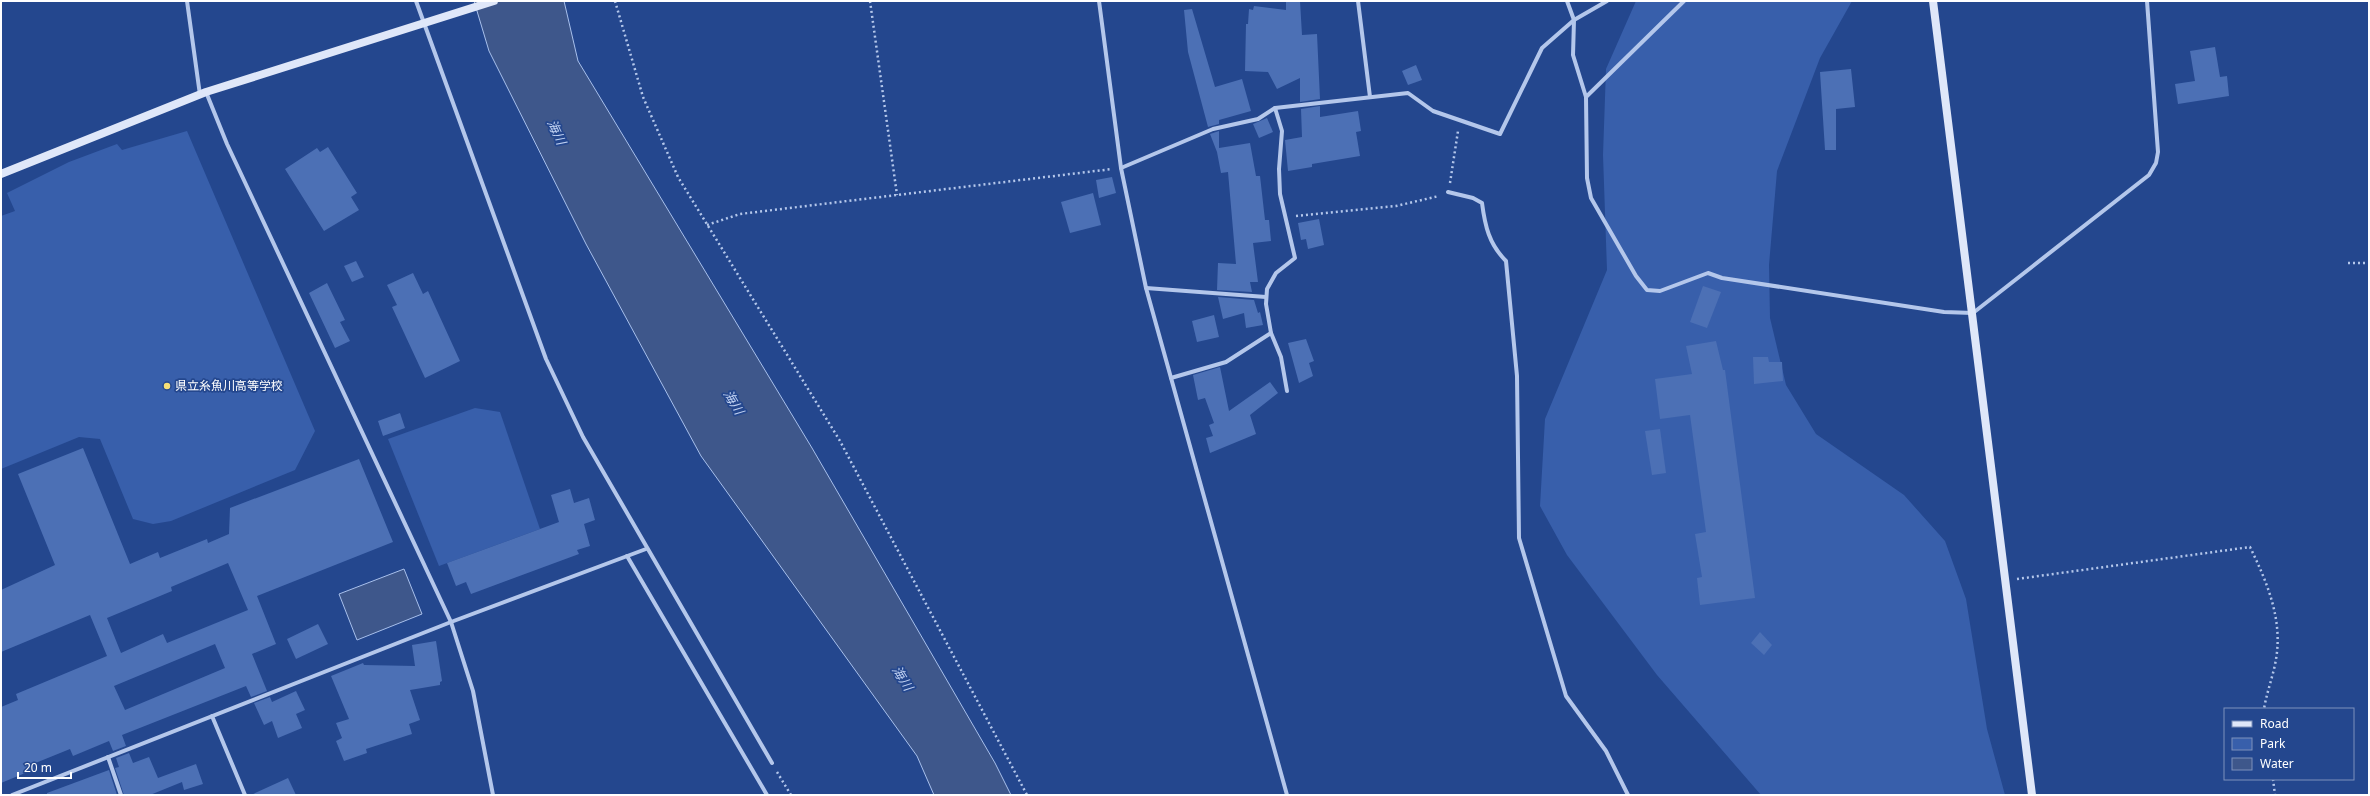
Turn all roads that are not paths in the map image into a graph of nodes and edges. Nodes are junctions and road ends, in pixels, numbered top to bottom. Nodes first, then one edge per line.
1 (187, 1) edge
2 (416, 1) edge
3 (494, 1) edge
4 (1099, 1) edge
5 (1358, 1) edge
6 (1567, 1) edge
7 (1607, 1) edge
8 (1684, 1) edge
9 (1933, 1) edge
10 (2147, 1) edge
11 (1574, 20) junction
12 (423, 24) junction
13 (203, 94) junction
14 (1370, 96) junction
15 (1586, 96) junction
16 (1275, 108) junction
17 (1121, 168) junction
18 (1, 174) edge
19 (1448, 192) road end
20 (1146, 288) junction
21 (1266, 297) junction
22 (1973, 313) junction
23 (1271, 333) junction
24 (1171, 378) junction
25 (1287, 391) dead end
26 (646, 549) junction
27 (627, 556) junction
28 (450, 622) junction
29 (212, 716) junction
30 (108, 757) junction
31 (772, 763) road end
32 (12, 795) edge
33 (121, 795) edge
34 (246, 795) edge
35 (493, 795) edge
36 (767, 795) edge
37 (1287, 795) edge
38 (1628, 795) edge
39 (2032, 795) edge

1 - 13 street
2 - 12 street
3 - 12 street
4 - 17 street
5 - 14 street
6 - 11 street
7 - 11 street
8 - 15 street
9 - 22 street
10 - 22 street
11 - 14 street
11 - 15 street
12 - 13 street
12 - 26 street
13 - 18 street
13 - 28 street
14 - 16 street
15 - 22 street
16 - 17 street
16 - 21 street
17 - 20 street
19 - 38 street
20 - 21 street
20 - 24 street
21 - 23 street
22 - 39 street
23 - 24 street
23 - 25 street
24 - 37 street
26 - 27 street
26 - 31 street
27 - 28 street
27 - 36 street
28 - 29 street
28 - 35 street
29 - 30 street
29 - 34 street
30 - 32 street
30 - 33 street

